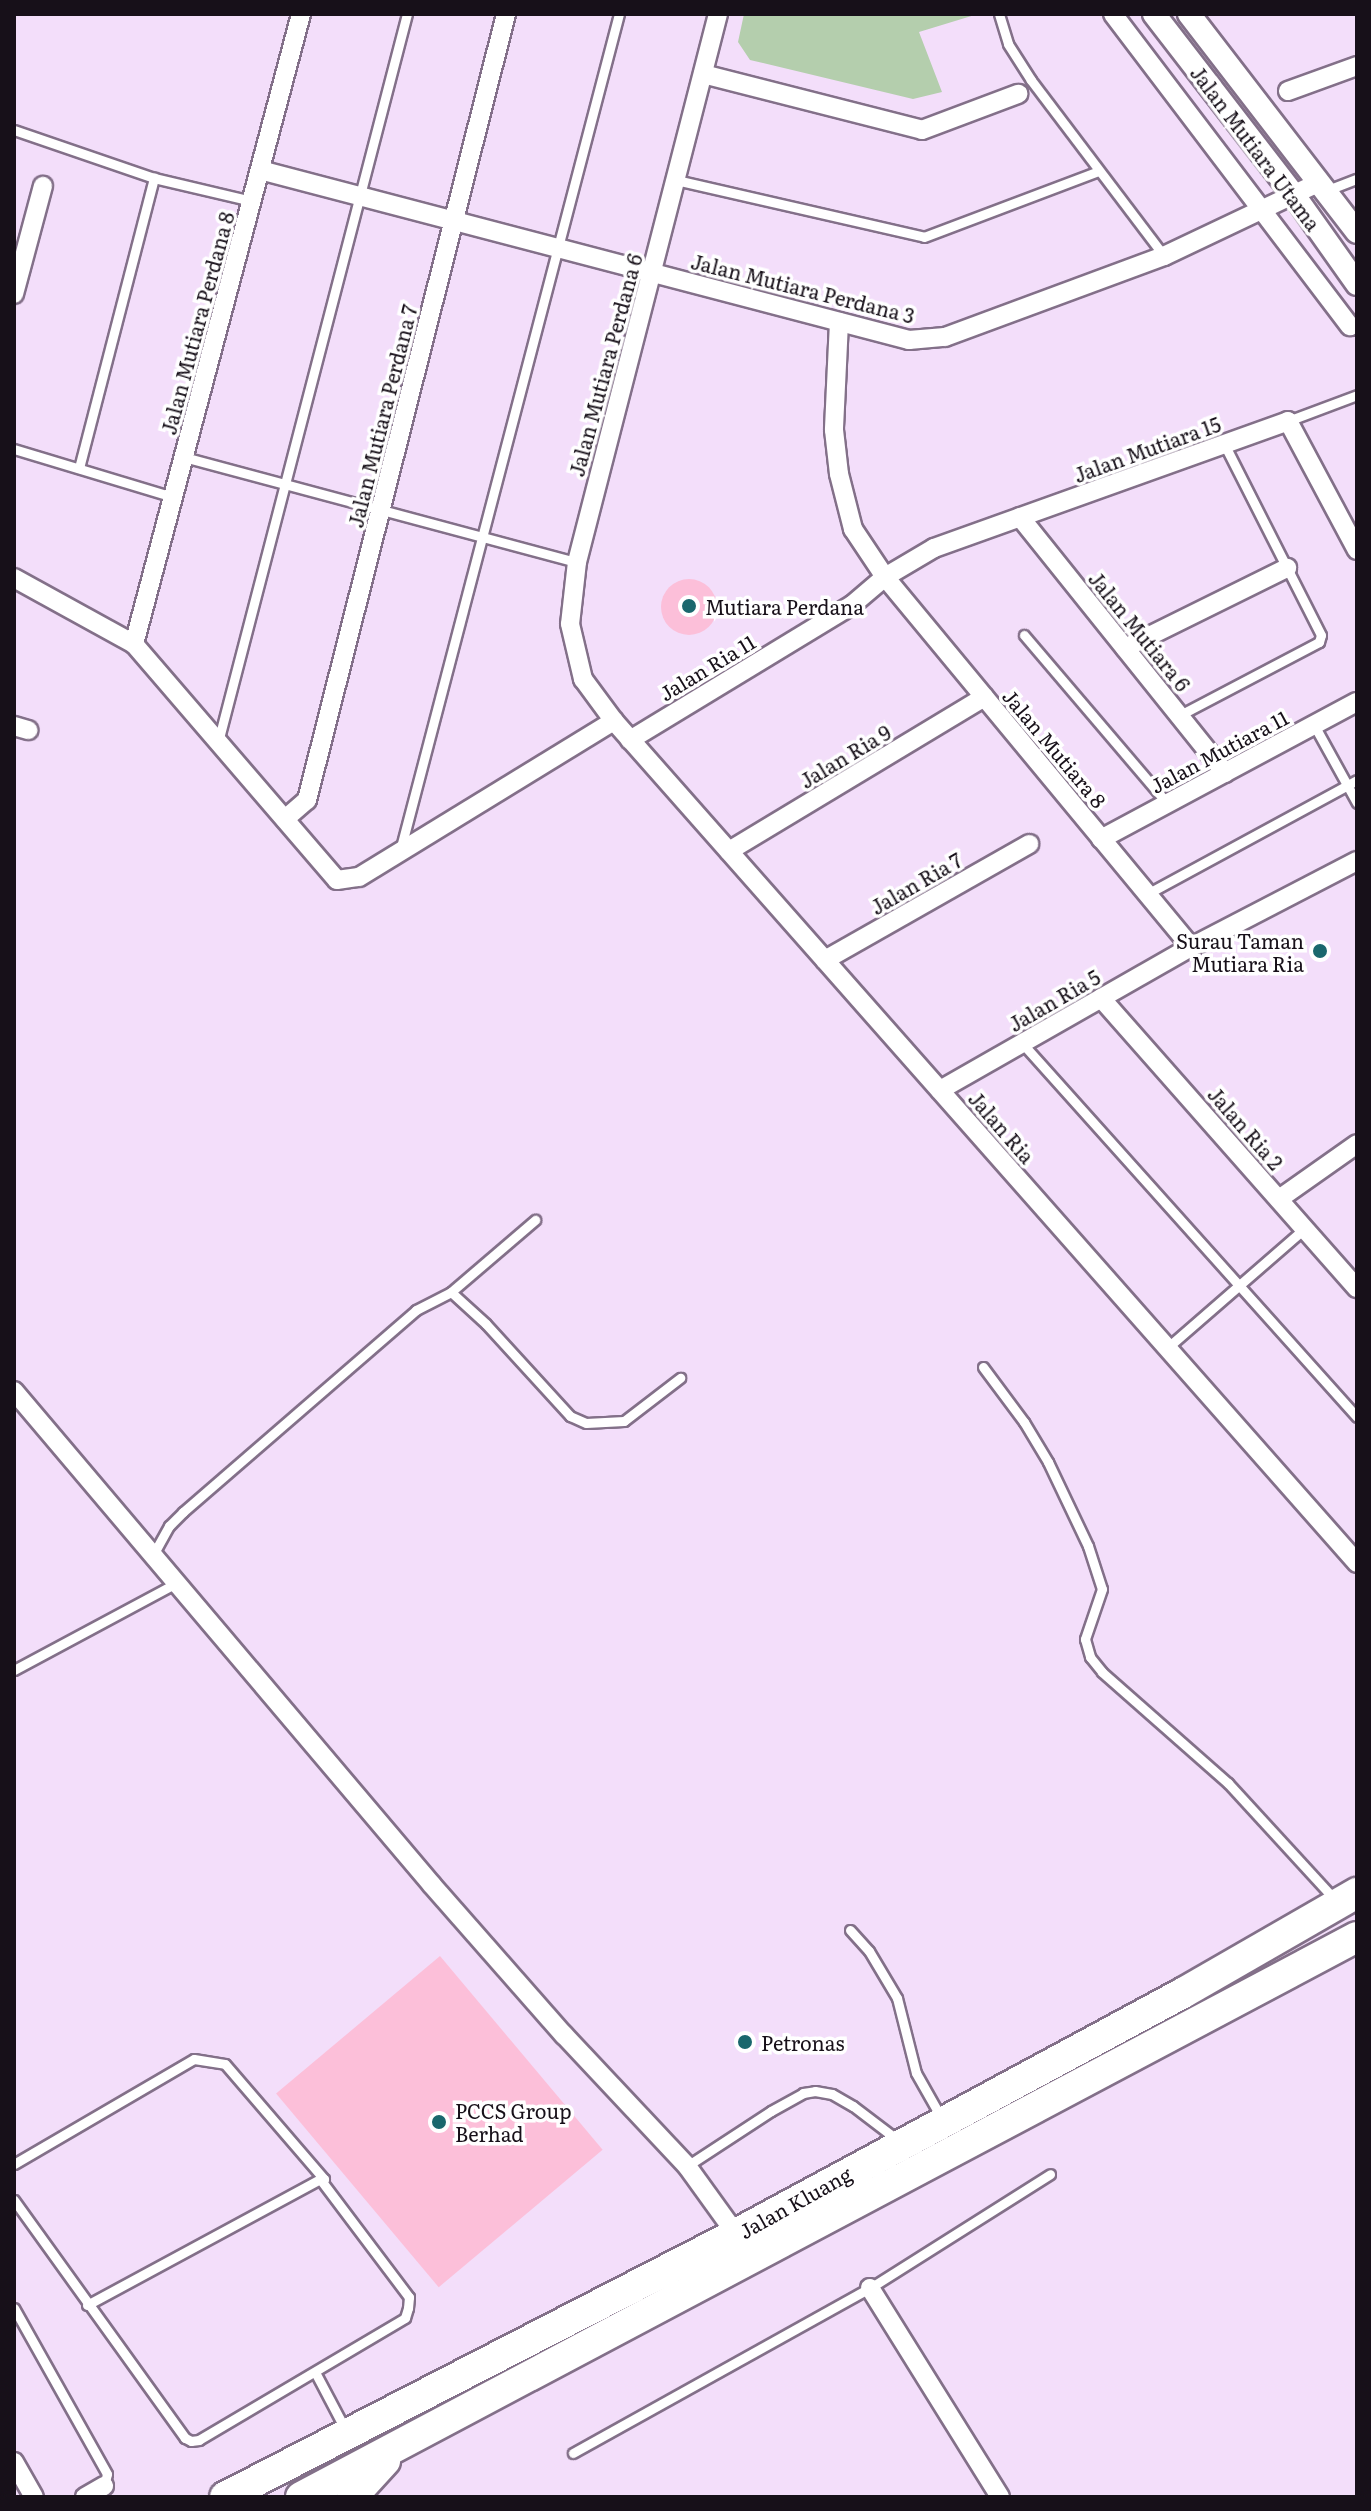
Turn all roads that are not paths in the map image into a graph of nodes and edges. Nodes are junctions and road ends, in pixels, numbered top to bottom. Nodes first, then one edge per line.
1 (301, 14) edge
2 (407, 14) edge
3 (506, 14) edge
4 (619, 14) edge
5 (718, 14) edge
6 (999, 14) edge
7 (1113, 14) edge
8 (1154, 14) edge
9 (1189, 14) edge
10 (1357, 66) edge
11 (703, 74) junction
12 (1288, 91) dead end
13 (1018, 94) dead end
14 (14, 130) edge
15 (260, 170) junction
16 (1099, 171) junction
17 (154, 178) junction
18 (1357, 179) edge
19 (676, 180) junction
20 (43, 186) dead end
21 (1322, 187) junction
22 (1294, 195) junction
23 (360, 196) junction
24 (252, 201) junction
25 (1263, 210) junction
26 (453, 221) junction
27 (1357, 232) edge
28 (558, 248) junction
29 (1164, 256) junction
30 (652, 273) junction
31 (1357, 284) edge
32 (14, 294) edge
33 (839, 322) junction
34 (1350, 326) dead end
35 (1357, 397) edge
36 (1288, 421) junction
37 (1224, 444) junction
38 (14, 449) edge
39 (184, 457) junction
40 (79, 468) junction
41 (285, 484) junction
42 (173, 497) junction
43 (381, 510) junction
44 (1020, 517) junction
45 (482, 537) junction
46 (1357, 550) edge
47 (577, 562) junction
48 (1287, 568) junction
49 (885, 577) junction
50 (14, 578) edge
51 (1024, 635) dead end
52 (134, 644) junction
53 (1125, 648) junction
54 (984, 697) junction
55 (1357, 702) edge
56 (1180, 715) junction
57 (614, 721) junction
58 (1314, 725) junction
59 (630, 740) junction
60 (218, 742) junction
61 (1225, 773) junction
62 (1352, 783) edge
63 (1167, 803) junction
64 (1357, 803) edge
65 (285, 819) junction
66 (1101, 839) junction
67 (1029, 844) dead end
68 (729, 851) junction
69 (400, 852) junction
70 (1357, 861) edge
71 (1147, 894) junction
72 (1191, 947) junction
73 (825, 960) junction
74 (1101, 998) junction
75 (1022, 1043) junction
76 (940, 1090) junction
77 (1357, 1144) edge
78 (1279, 1199) junction
79 (535, 1220) dead end
80 (1304, 1229) junction
81 (1239, 1286) junction
82 (1357, 1288) edge
83 (451, 1292) junction
84 (1167, 1348) junction
85 (983, 1367) dead end
86 (680, 1378) dead end
87 (14, 1391) edge
88 (1357, 1417) edge
89 (154, 1553) junction
90 (1357, 1563) edge
91 (178, 1582) junction
92 (14, 1670) edge
93 (1347, 1898) edge
94 (850, 1930) dead end
95 (1357, 1937) edge
96 (943, 2122) junction
97 (903, 2144) junction
98 (14, 2164) edge
99 (687, 2166) junction
100 (1050, 2174) dead end
101 (320, 2179) junction
102 (14, 2200) edge
103 (736, 2234) junction
104 (870, 2288) junction
105 (87, 2305) junction
106 (14, 2308) edge
107 (315, 2372) junction
108 (348, 2434) junction
109 (400, 2444) junction
110 (573, 2453) dead end
111 (14, 2462) edge
112 (284, 2468) junction
113 (104, 2486) joint
114 (258, 2490) edge
115 (34, 2497) edge
116 (85, 2497) edge
117 (225, 2497) edge
118 (294, 2497) edge
119 (301, 2497) edge
120 (352, 2497) edge
121 (1000, 2497) edge

1 - 15 street, Jalan Mutiara Perdana 8
2 - 23 lane
3 - 26 street, Jalan Mutiara Perdana 7
4 - 28 lane
5 - 11 street, Jalan Mutiara Perdana 6
6 - 16 lane
7 - 25 street
8 - 22 street, Jalan Mutiara Utama
9 - 21 street, Jalan Mutiara Utama
10 - 12 street
11 - 13 street
11 - 19 street, Jalan Mutiara Perdana 6
14 - 17 lane
15 - 23 street, Jalan Mutiara Perdana 3
15 - 24 street, Jalan Mutiara Perdana 8
16 - 19 lane
16 - 29 lane
17 - 24 lane
17 - 40 lane
18 - 21 lane
19 - 30 street, Jalan Mutiara Perdana 6
20 - 32 street
21 - 22 street, Jalan Mutiara Perdana 3
21 - 27 street, Jalan Mutiara Utama
22 - 25 street, Jalan Mutiara Perdana 3
22 - 31 street, Jalan Mutiara Utama
23 - 26 street, Jalan Mutiara Perdana 3
23 - 41 lane
24 - 39 street, Jalan Mutiara Perdana 8
25 - 29 street, Jalan Mutiara Perdana 3
25 - 34 street
26 - 28 street, Jalan Mutiara Perdana 3
26 - 43 street, Jalan Mutiara Perdana 7
28 - 30 street, Jalan Mutiara Perdana 3
28 - 45 lane
29 - 33 street, Jalan Mutiara Perdana 3
30 - 33 street, Jalan Mutiara Perdana 3
30 - 47 street, Jalan Mutiara Perdana 6
33 - 49 street, Jalan Mutiara 8
35 - 36 lane
36 - 37 street, Jalan Mutiara 15
36 - 46 street
37 - 44 street, Jalan Mutiara 15
37 - 48 lane
38 - 40 lane
39 - 41 lane
39 - 42 street, Jalan Mutiara Perdana 8
40 - 42 lane
41 - 43 lane
41 - 60 lane
42 - 52 street, Jalan Mutiara Perdana 8
43 - 45 lane
43 - 65 street, Jalan Mutiara Perdana 7
44 - 49 street, Jalan Mutiara 15
44 - 53 street, Jalan Mutiara 6
45 - 47 lane
45 - 69 lane
47 - 57 street, Jalan Mutiara Perdana 6
48 - 53 street
48 - 56 lane
49 - 54 street, Jalan Mutiara 8
49 - 59 street, Jalan Ria 11
50 - 52 street
51 - 63 lane
52 - 60 street
53 - 56 street, Jalan Mutiara 6
54 - 66 street, Jalan Mutiara 8
54 - 68 street, Jalan Ria 9
55 - 58 street, Jalan Mutiara 11
56 - 61 street, Jalan Mutiara 6
57 - 59 street, Jalan Ria
57 - 69 street
58 - 61 street, Jalan Mutiara 11
58 - 62 lane
59 - 68 street, Jalan Ria
60 - 65 street
61 - 63 street, Jalan Mutiara 11
62 - 64 lane
62 - 71 lane
63 - 66 street, Jalan Mutiara 11
65 - 69 street
66 - 71 street, Jalan Mutiara 8
67 - 73 street, Jalan Ria 7
68 - 73 street, Jalan Ria
70 - 72 street, Jalan Ria 5
71 - 72 street, Jalan Mutiara 8
72 - 74 street, Jalan Ria 5
73 - 76 street, Jalan Ria
74 - 75 street, Jalan Ria 5
74 - 78 street, Jalan Ria 2
75 - 76 street, Jalan Ria 5
75 - 81 lane
76 - 84 street, Jalan Ria
77 - 78 street
78 - 80 street, Jalan Ria 2
79 - 83 lane
80 - 81 lane
80 - 82 street, Jalan Ria 2
81 - 84 lane
81 - 88 lane
83 - 86 lane
83 - 89 lane
84 - 90 street, Jalan Ria
85 - 93 lane
87 - 89 street
89 - 91 street
91 - 92 lane
91 - 99 street
93 - 96 highway, Jalan Kluang
94 - 96 lane
95 - 109 highway, Jalan Kluang
96 - 97 highway, Jalan Kluang
97 - 99 lane
97 - 103 highway, Jalan Kluang
98 - 101 lane
99 - 103 street
100 - 104 lane
101 - 105 lane
101 - 107 lane
102 - 105 lane
103 - 108 highway, Jalan Kluang
104 - 110 lane
104 - 121 street
105 - 107 lane
106 - 113 lane
107 - 108 lane
108 - 112 highway, Jalan Kluang
109 - 119 highway, Jalan Kluang
109 - 120 highway
111 - 115 street
112 - 114 highway, Jalan Kluang
112 - 118 street
113 - 116 street
114 - 117 highway, Jalan Kluang

